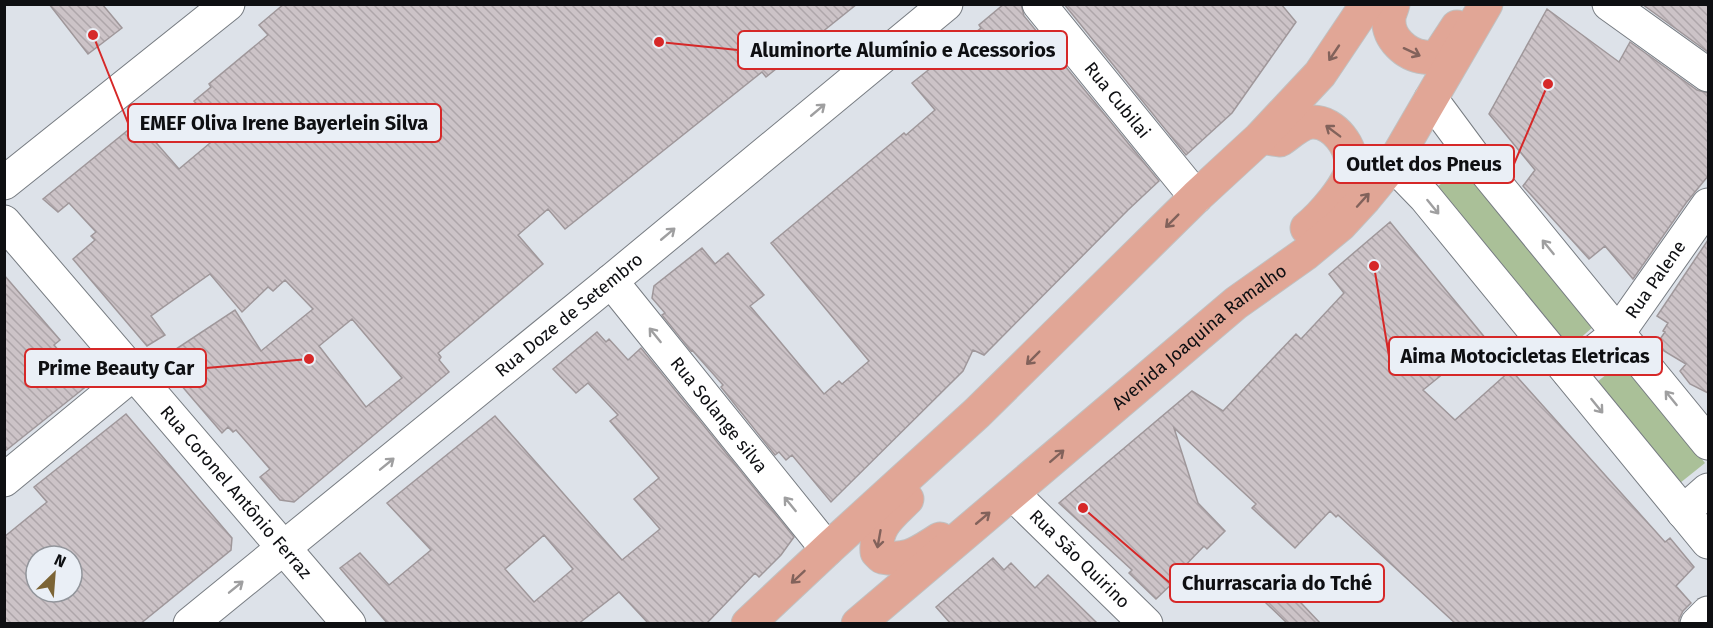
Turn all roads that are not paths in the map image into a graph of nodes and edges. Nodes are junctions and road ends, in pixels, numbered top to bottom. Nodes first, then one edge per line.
1 (228, 4) edge
2 (1039, 4) edge
3 (1367, 4) edge
4 (1393, 4) edge
5 (1609, 4) edge
6 (1485, 5) edge
7 (924, 11) edge
8 (1708, 75) edge
9 (1431, 99) junction
10 (1260, 138) junction
11 (1393, 164) junction
12 (4, 183) edge
13 (1196, 197) junction
14 (1708, 205) edge
15 (4, 222) edge
16 (611, 281) junction
17 (1236, 303) junction
18 (1618, 333) junction
19 (1569, 372) junction
20 (134, 373) junction
21 (977, 413) junction
22 (1708, 443) edge
23 (4, 480) edge
24 (1708, 490) edge
25 (1013, 494) junction
26 (1683, 512) junction
27 (958, 540) junction
28 (1708, 542) edge
29 (284, 548) junction
30 (827, 549) junction
31 (1708, 613) edge
32 (190, 624) edge
33 (349, 624) edge
34 (748, 624) edge
35 (858, 624) edge
36 (1146, 624) edge
37 (1697, 624) edge

1 - 12 street
2 - 13 street, Rua Cubilai
3 -> 10 main road
4 -> 6 main road
5 - 8 street
6 - 9 main road, Avenida Joaquina Ramalho
16 -> 7 street, Rua Doze de Setembro
9 - 11 main road, Avenida Joaquina Ramalho
18 -> 9 street
10 - 13 main road
17 -> 10 main road
17 -> 11 main road, Avenida Joaquina Ramalho
11 -> 19 street
13 -> 21 main road
14 - 18 street, Rua Palene
15 - 20 street, Rua Coronel Antônio Ferraz
29 -> 16 street, Rua Doze de Setembro
30 -> 16 street, Rua Solange silva
25 -> 17 main road, Avenida Joaquina Ramalho
18 - 19 street, Rua Palene
22 -> 18 street
19 -> 26 street
20 - 23 street
20 - 29 street, Rua Coronel Antônio Ferraz
21 -> 27 main road
21 - 30 main road
24 - 26 street
27 -> 25 main road, Avenida Joaquina Ramalho
25 - 36 street, Rua São Quirino
26 - 28 street
27 - 35 main road, Avenida Joaquina Ramalho
32 -> 29 street, Rua Doze de Setembro
29 - 33 street, Rua Coronel Antônio Ferraz
30 -> 34 main road
31 - 37 street

